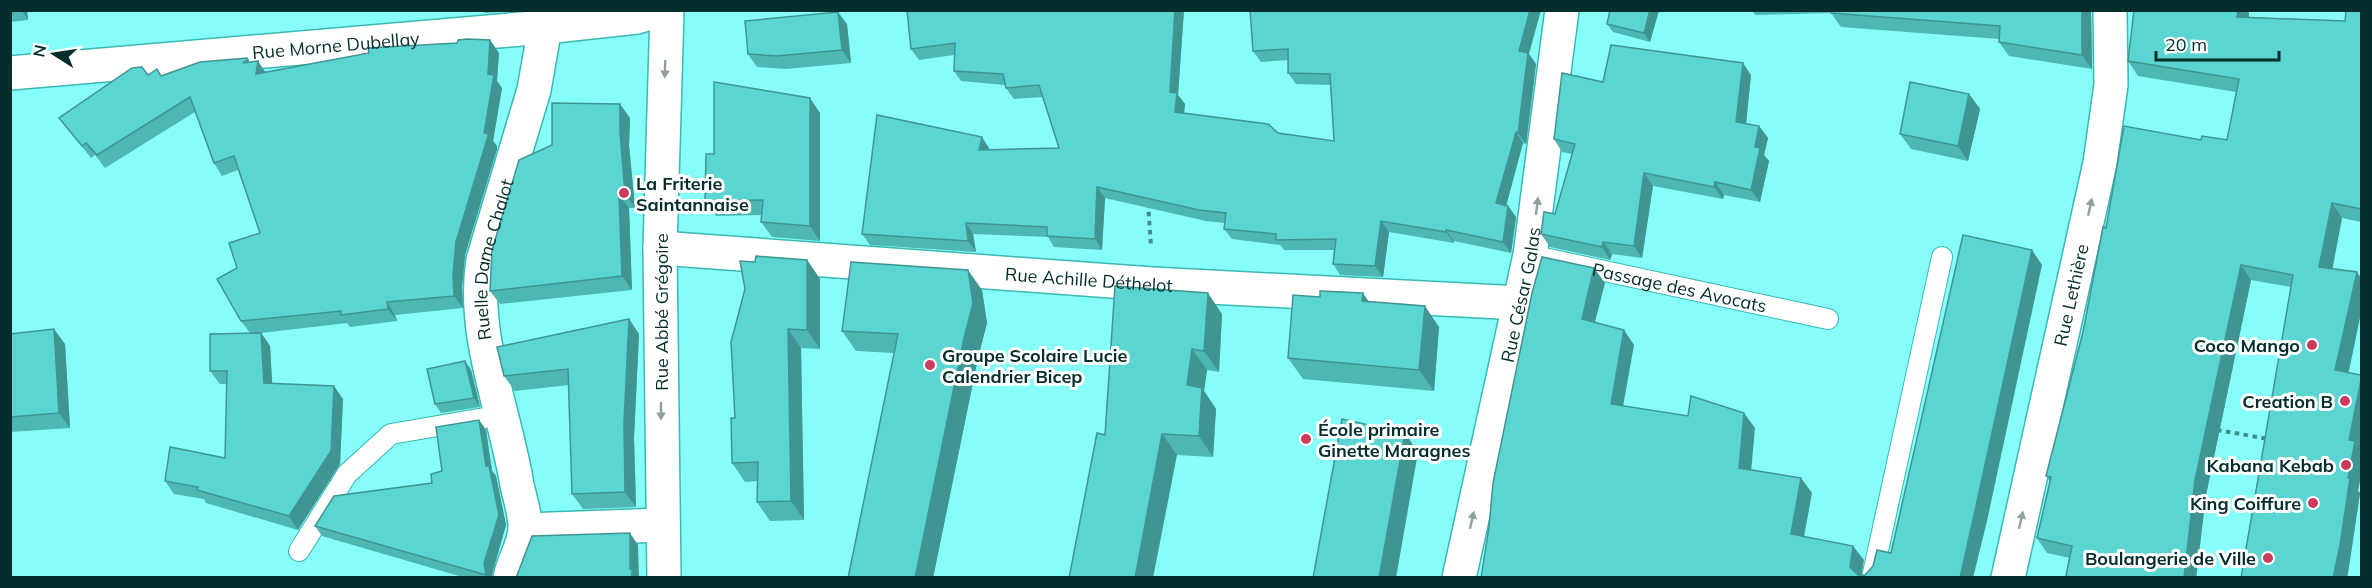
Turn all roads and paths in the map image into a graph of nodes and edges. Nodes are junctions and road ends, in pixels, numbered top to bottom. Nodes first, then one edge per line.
1 (660, 10) edge
2 (667, 10) edge
3 (1562, 10) edge
4 (2110, 10) edge
5 (545, 27) junction
6 (10, 72) edge
7 (1148, 201) edge
8 (660, 248) junction
9 (1530, 255) junction
10 (1942, 256) dead end
11 (1152, 284) junction
12 (1520, 303) junction
13 (1828, 319) dead end
14 (502, 415) junction
15 (2211, 428) edge
16 (2280, 441) edge
17 (662, 525) junction
18 (525, 530) junction
19 (299, 551) dead end
20 (510, 578) edge
21 (664, 578) edge
22 (1459, 578) edge
23 (1872, 578) edge
24 (2008, 578) edge

1 - 5 street, Rue Morne Dubellay
2 -> 8 street, Rue Abbé Grégoire
9 -> 3 street, Rue César Galas
24 -> 4 street, Rue Lethière
5 - 6 street, Rue Morne Dubellay
5 - 14 street, Ruelle Dame Chalot
7 - 11 path
8 - 11 street, Rue Achille Déthelot
8 -> 17 street, Rue Abbé Grégoire
9 - 12 street, Rue César Galas
9 - 13 lane, Passage des Avocats
10 - 23 lane
11 - 12 street, Rue Achille Déthelot
22 -> 12 street, Rue César Galas
14 - 18 street, Ruelle Dame Chalot
14 - 19 lane
15 - 16 path
17 - 18 street
17 - 21 street, Rue Abbé Grégoire
18 - 20 street

